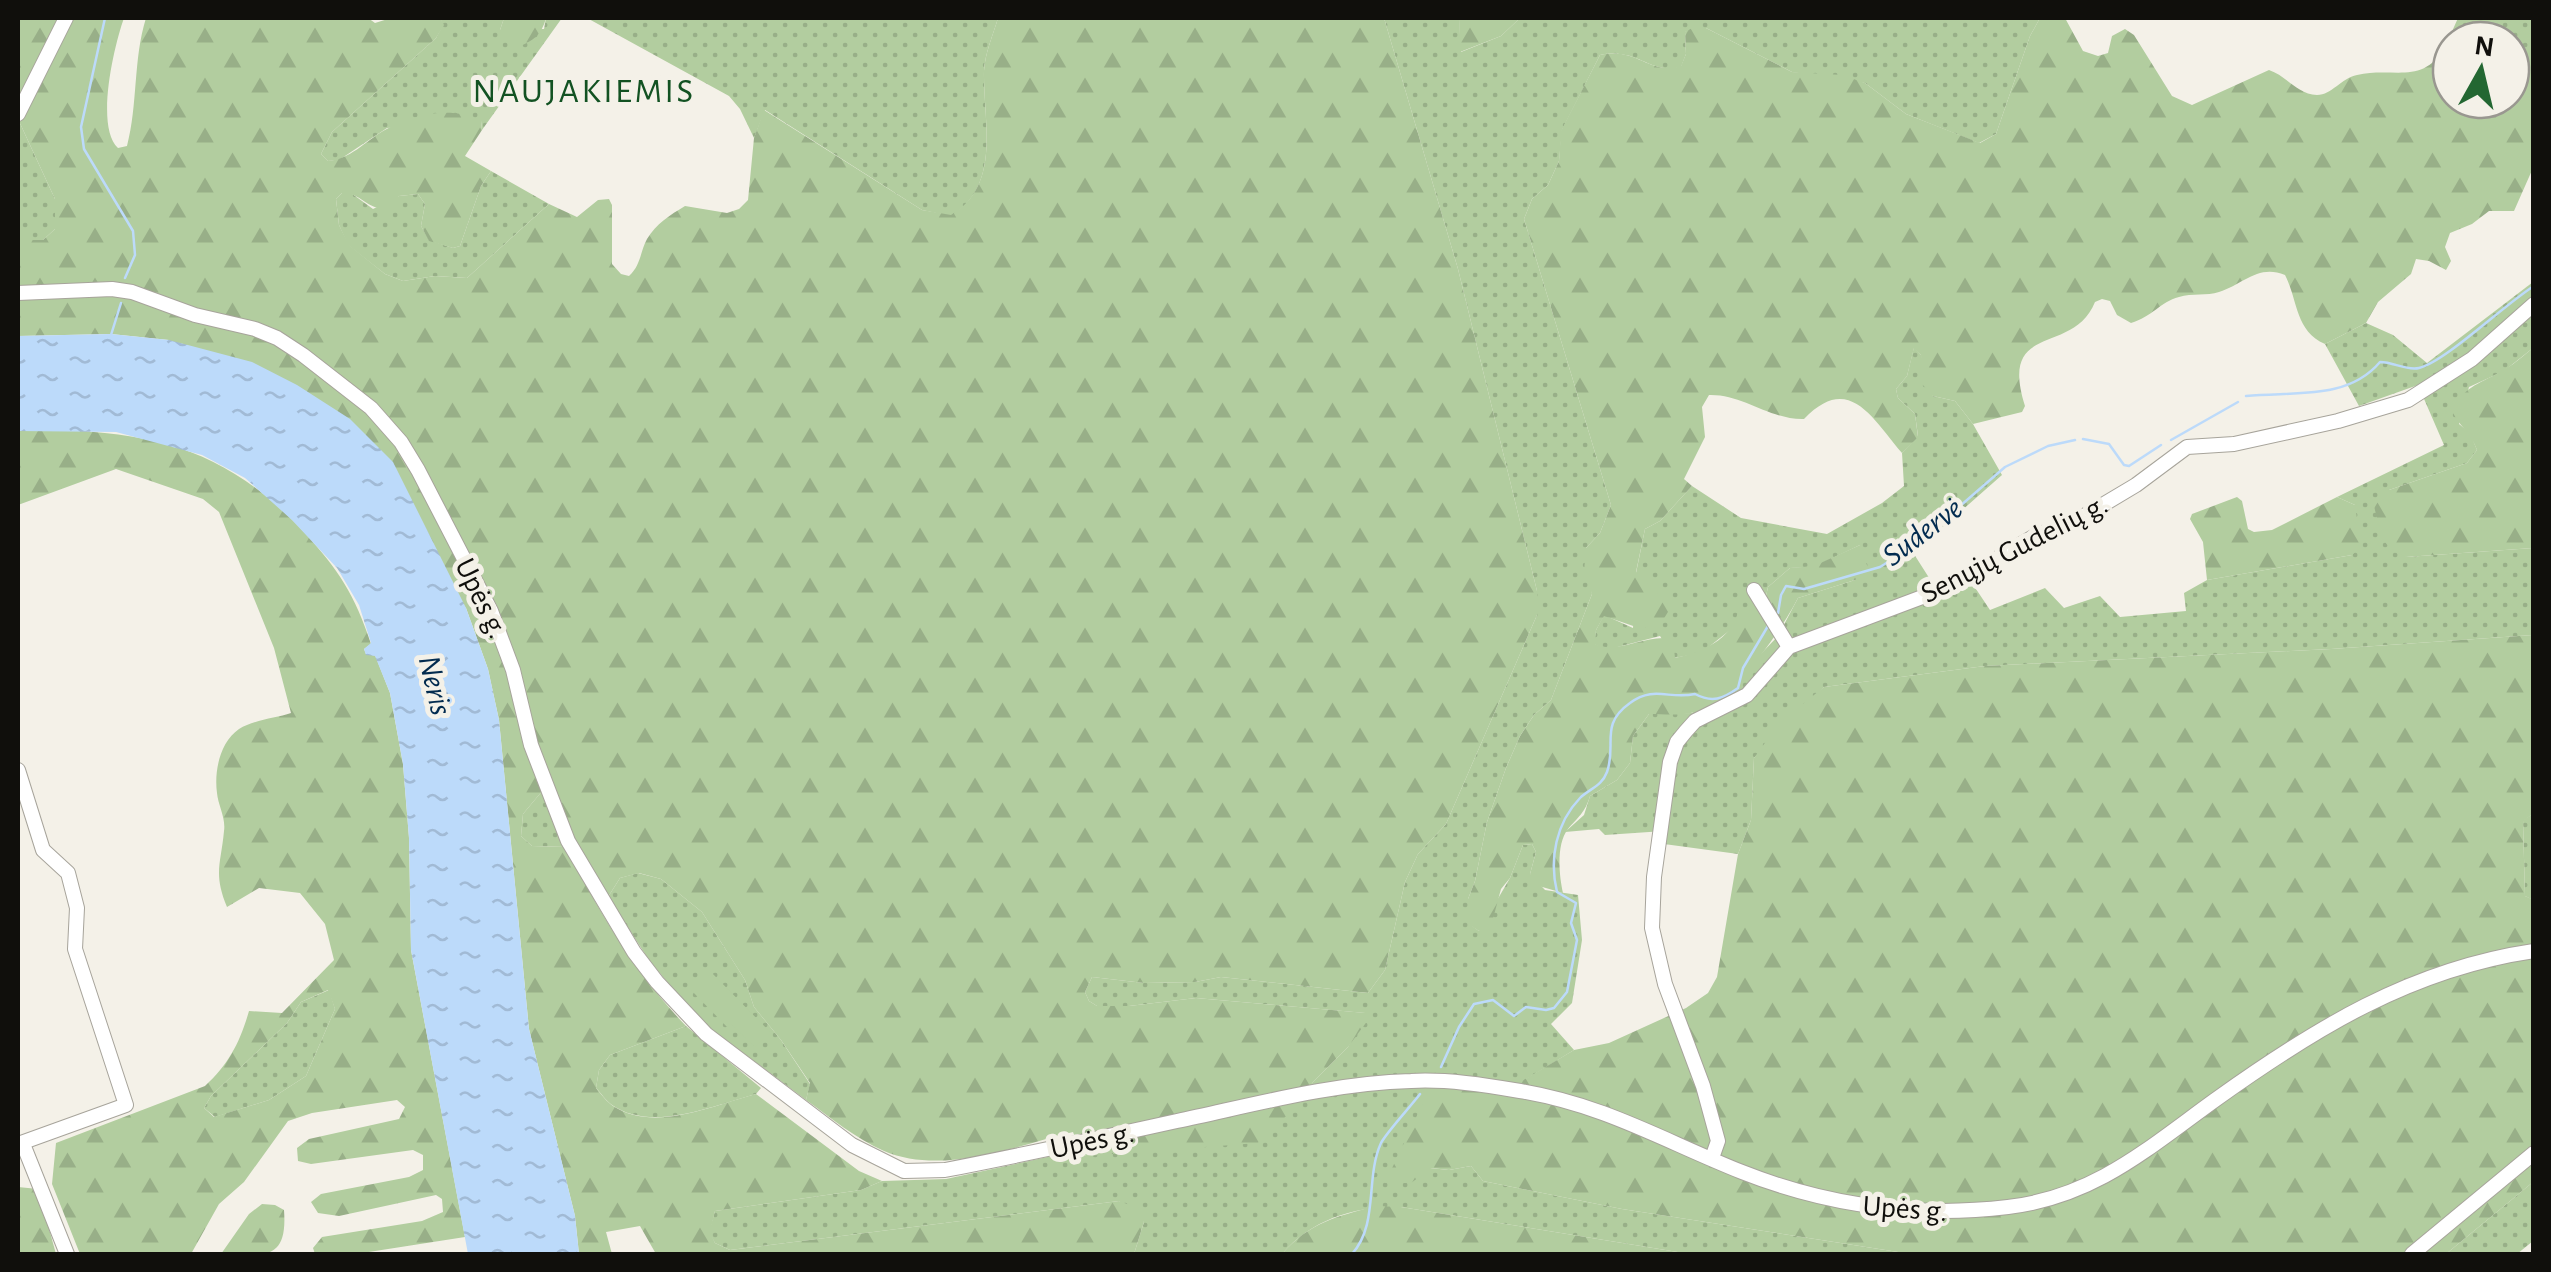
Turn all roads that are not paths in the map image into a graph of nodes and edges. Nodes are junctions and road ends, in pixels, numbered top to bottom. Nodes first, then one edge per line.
1 (66, 18) edge
2 (18, 114) edge
3 (18, 293) edge
4 (2534, 304) edge
5 (1754, 590) dead end
6 (1788, 646) junction
7 (18, 770) edge
8 (2534, 950) edge
9 (20, 1144) edge
10 (2534, 1153) edge
11 (1712, 1158) junction
12 (67, 1254) edge
13 (2412, 1254) edge

1 - 2 street
3 - 11 street, Upės g.
4 - 6 street, Senųjų Gudelių g.
5 - 6 street
6 - 11 street, Senųjų Gudelių g.
7 - 9 street
8 - 11 street, Upės g.
9 - 12 street
10 - 13 street

